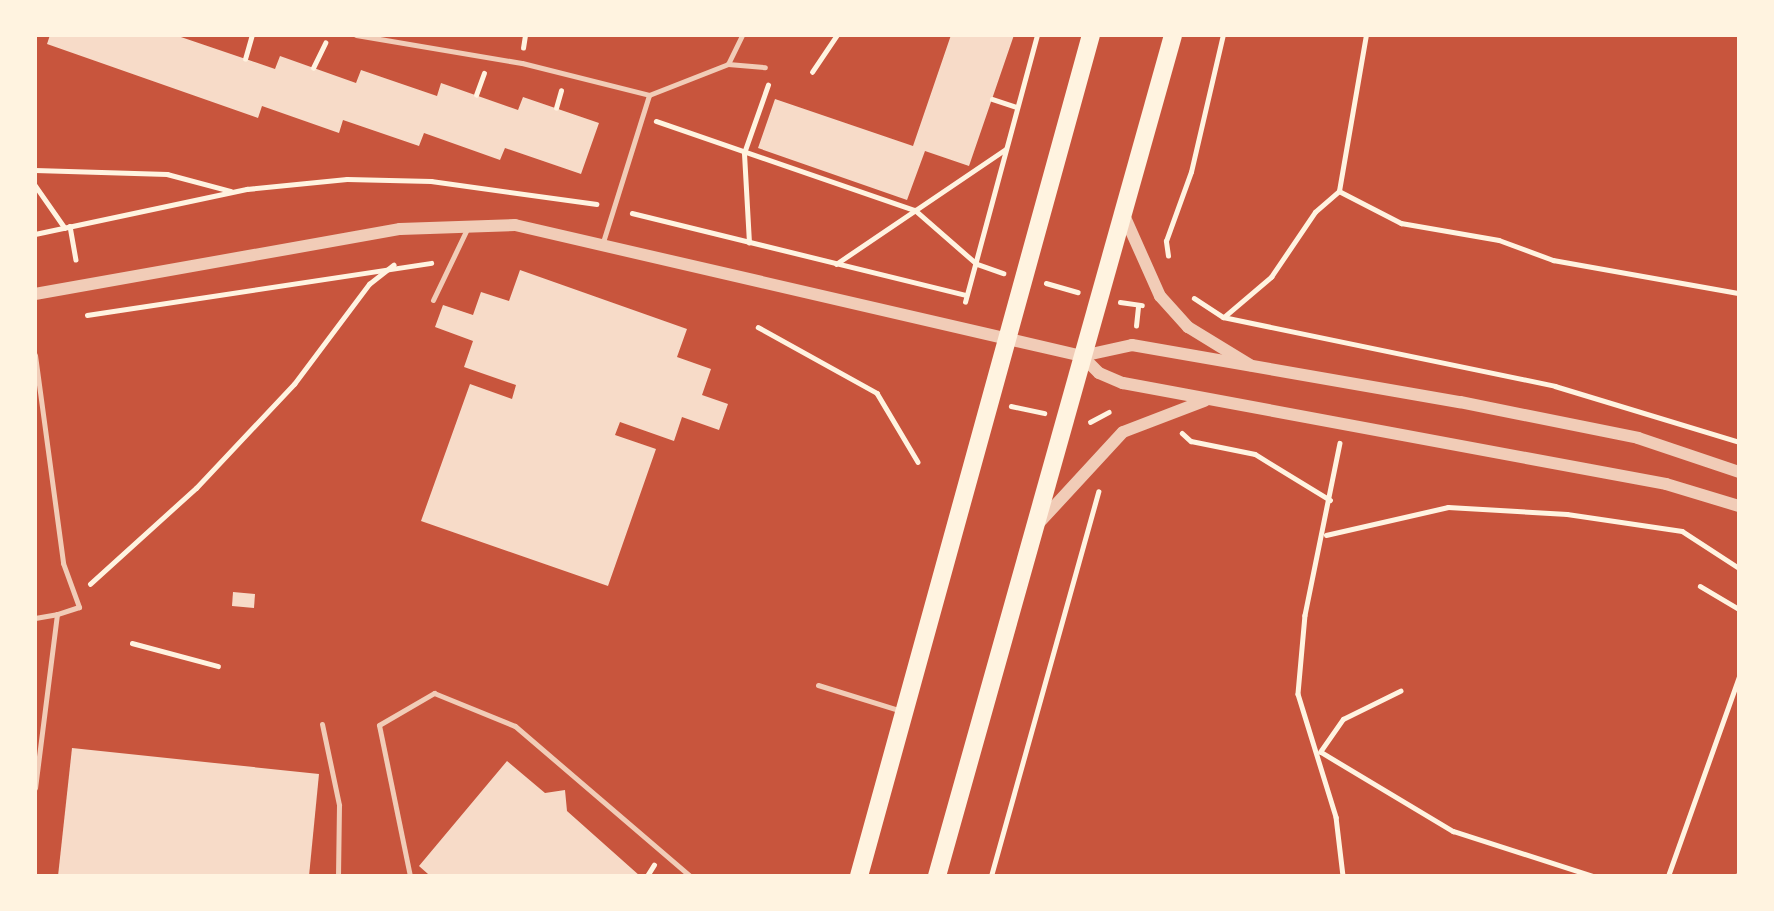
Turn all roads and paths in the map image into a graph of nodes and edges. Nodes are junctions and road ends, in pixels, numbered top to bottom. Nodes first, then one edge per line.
1 (252, 35) edge
2 (356, 35) edge
3 (742, 35) edge
4 (837, 35) edge
5 (1037, 35) edge
6 (1091, 35) edge
7 (1172, 35) edge
8 (1223, 35) edge
9 (1366, 35) edge
10 (325, 43) dead end
11 (245, 59) dead end
12 (728, 64) junction
13 (765, 67) dead end
14 (313, 68) dead end
15 (485, 72) dead end
16 (812, 72) dead end
17 (769, 80) dead end
18 (561, 91) dead end
19 (476, 95) dead end
20 (649, 95) junction
21 (992, 99) dead end
22 (1016, 107) junction
23 (556, 108) dead end
24 (642, 116) junction
25 (1006, 149) junction
26 (744, 153) junction
27 (35, 170) edge
28 (35, 185) edge
29 (1339, 191) junction
30 (233, 192) junction
31 (596, 204) dead end
32 (915, 210) junction
33 (632, 213) dead end
34 (1123, 213) junction
35 (468, 225) junction
36 (68, 227) junction
37 (35, 234) edge
38 (603, 242) junction
39 (750, 243) junction
40 (76, 259) dead end
41 (1168, 261) dead end
42 (434, 263) dead end
43 (836, 264) junction
44 (977, 264) junction
45 (393, 265) junction
46 (995, 270) dead end
47 (1060, 287) dead end
48 (1072, 290) dead end
49 (1185, 290) dead end
50 (1739, 293) edge
51 (35, 294) edge
52 (966, 295) junction
53 (433, 300) dead end
54 (965, 302) dead end
55 (1121, 303) dead end
56 (1148, 303) dead end
57 (1138, 307) junction
58 (87, 315) dead end
59 (1223, 317) junction
60 (758, 327) dead end
61 (1135, 330) dead end
62 (1008, 337) junction
63 (35, 355) edge
64 (1082, 356) junction
65 (1256, 369) junction
66 (1216, 399) junction
67 (1115, 403) dead end
68 (1109, 412) junction
69 (1115, 421) dead end
70 (1089, 423) dead end
71 (1176, 428) dead end
72 (1341, 438) dead end
73 (1739, 442) edge
74 (918, 462) dead end
75 (1739, 472) edge
76 (1102, 486) dead end
77 (1330, 500) junction
78 (1739, 506) edge
79 (1036, 527) junction
80 (1326, 535) junction
81 (1739, 568) edge
82 (1700, 586) dead end
83 (79, 607) junction
84 (1739, 609) edge
85 (57, 614) junction
86 (35, 618) edge
87 (132, 643) dead end
88 (218, 666) dead end
89 (1739, 677) edge
90 (818, 685) dead end
91 (1400, 691) dead end
92 (905, 712) junction
93 (322, 724) dead end
94 (1320, 752) junction
95 (35, 788) edge
96 (338, 876) edge
97 (410, 876) edge
98 (690, 876) edge
99 (859, 876) edge
100 (937, 876) edge
101 (992, 876) edge
102 (1343, 876) edge
103 (1593, 876) edge
104 (1668, 876) edge

1 - 11 path
2 - 20 lane
3 - 12 lane
4 - 16 path
5 - 22 path
6 - 62 main road
7 - 34 main road
8 - 41 path
9 - 29 path
10 - 14 path
12 - 13 lane
12 - 20 lane
15 - 19 path
17 - 26 path
18 - 23 path
20 - 24 lane
21 - 22 path
22 - 25 path
24 - 26 path
24 - 38 lane
25 - 32 path
25 - 44 path
26 - 32 path
26 - 39 path
27 - 30 path
28 - 36 path
29 - 50 path
29 - 59 path
30 - 31 path
30 - 36 path
32 - 43 path
32 - 44 path
33 - 39 path
34 - 64 main road
34 - 65 street
35 - 38 street
35 - 51 street
35 - 53 lane
36 - 37 path
36 - 40 path
38 - 62 street
39 - 43 path
42 - 45 path
43 - 52 path
44 - 46 path
44 - 52 path
45 - 58 path
45 - 83 path
47 - 48 path
49 - 59 path
52 - 54 path
55 - 57 path
56 - 57 path
57 - 61 path
59 - 73 path
60 - 74 path
62 - 64 street
62 - 92 main road
63 - 83 lane
64 - 65 street
64 - 66 street
64 - 79 main road
65 - 75 street
66 - 78 street
66 - 79 street
67 - 68 path
68 - 69 path
68 - 70 path
71 - 77 path
72 - 77 path
76 - 101 path
77 - 80 path
79 - 100 main road
80 - 81 path
80 - 94 path
82 - 84 path
83 - 85 lane
85 - 86 lane
85 - 95 lane
87 - 88 path
89 - 104 path
90 - 92 lane
91 - 94 path
92 - 99 main road
93 - 96 lane
94 - 102 path
94 - 103 path
97 - 98 lane

